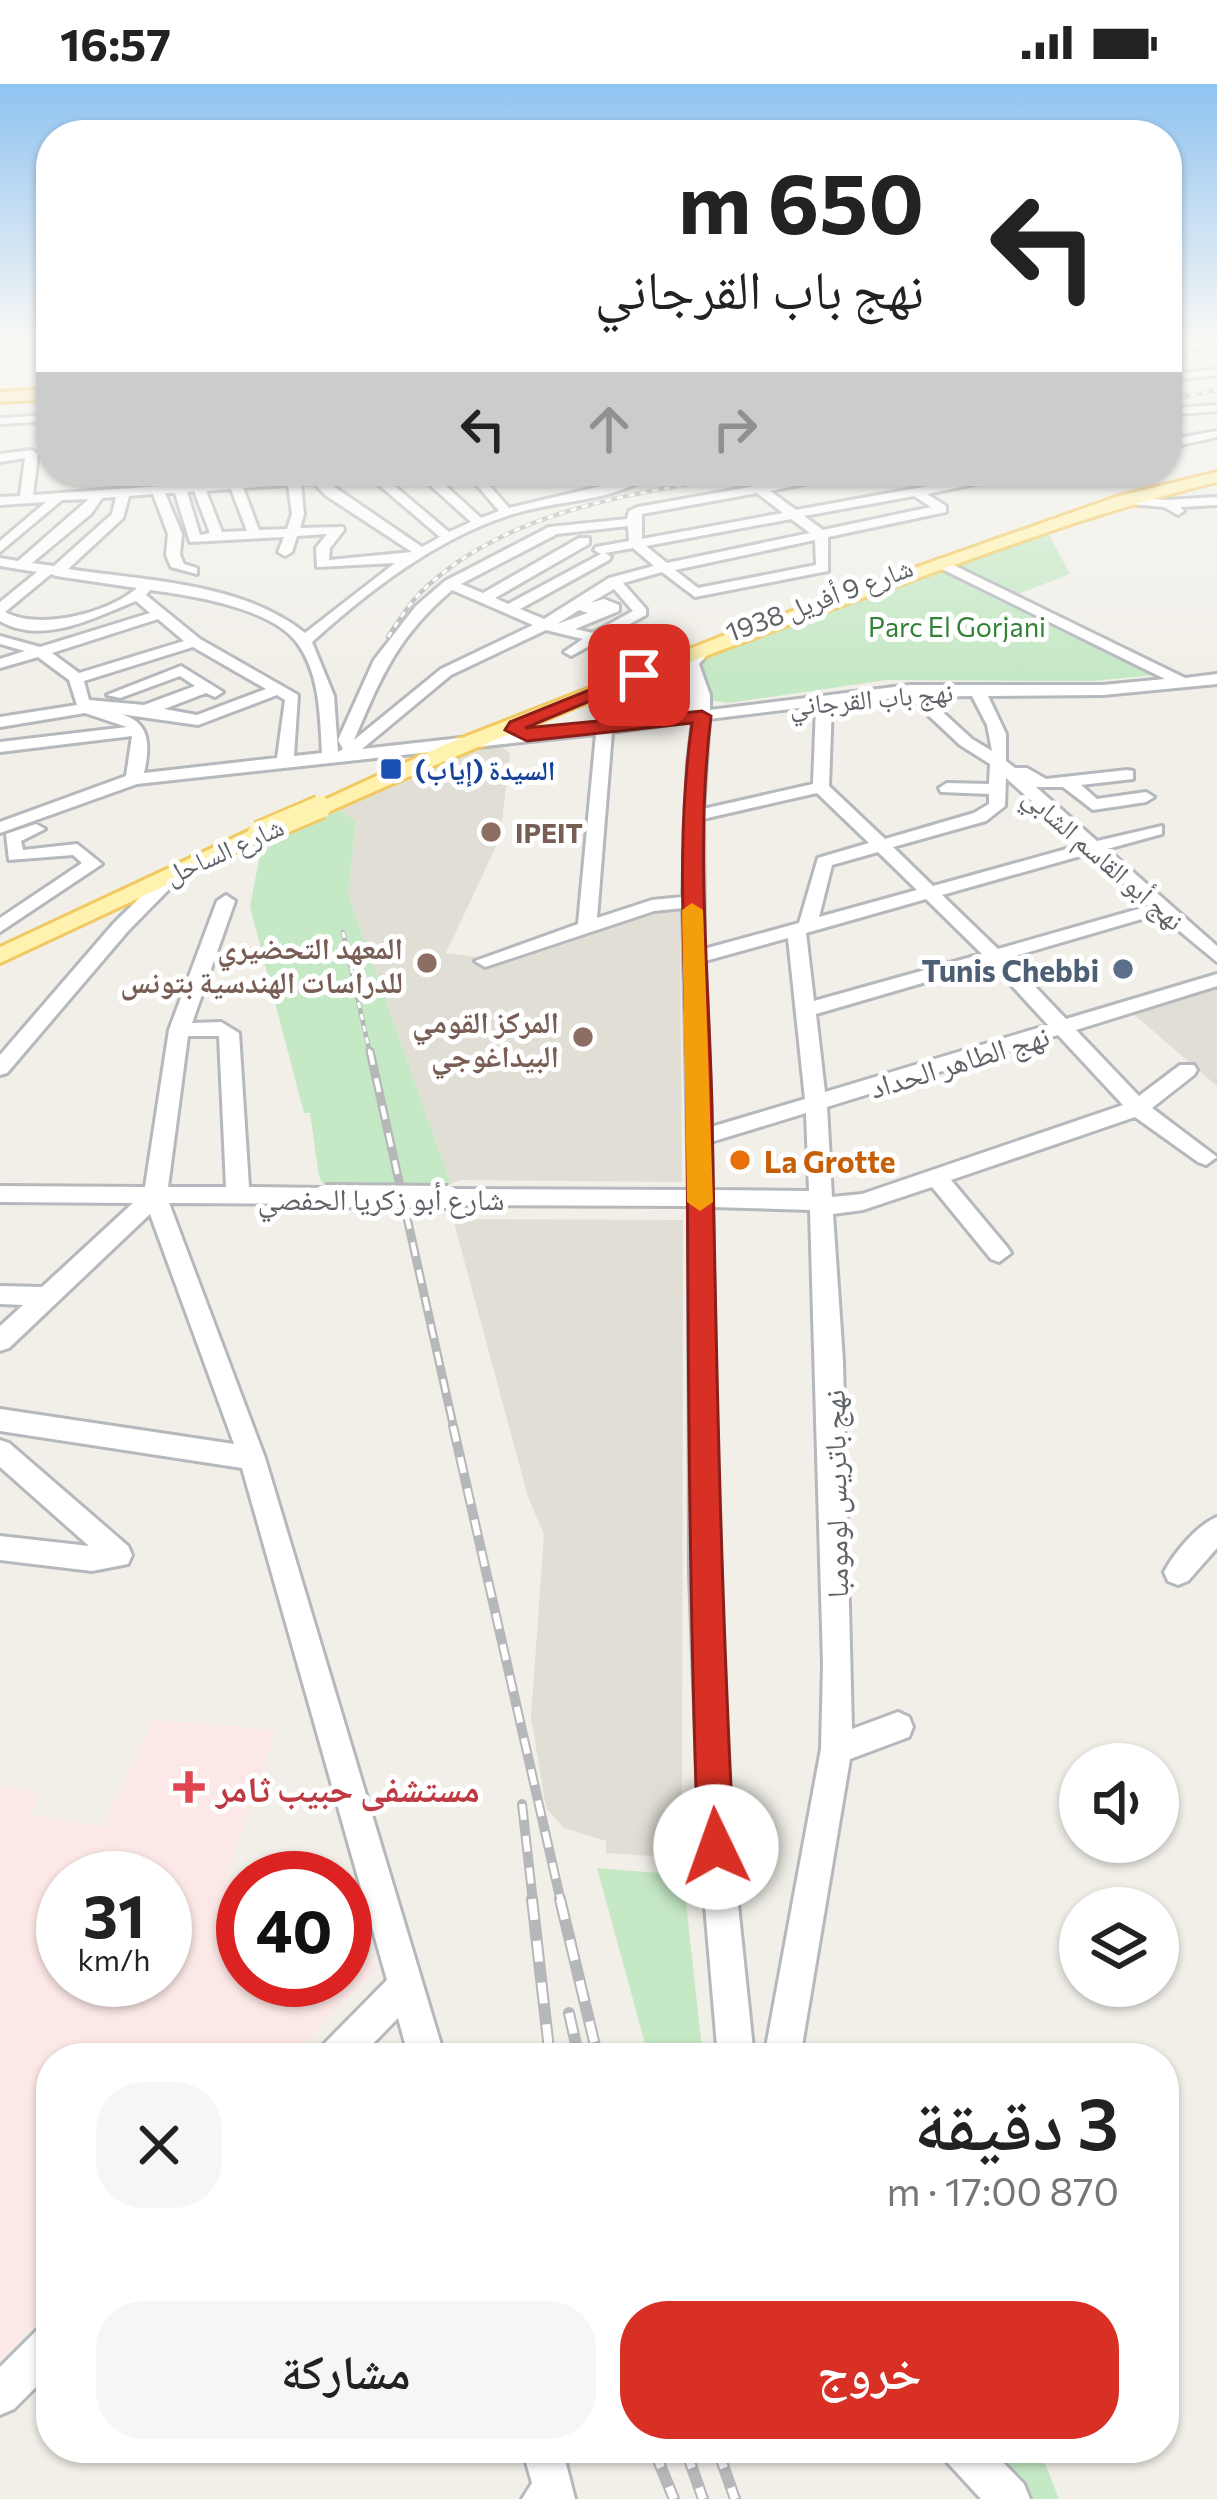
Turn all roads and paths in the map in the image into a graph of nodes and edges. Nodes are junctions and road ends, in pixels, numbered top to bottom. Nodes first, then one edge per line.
1 (30, 451) edge
2 (36, 453) edge
3 (29, 454) junction
4 (0, 460) edge
5 (1214, 470) edge
6 (0, 476) edge
7 (1182, 478) edge
8 (1182, 480) edge
9 (66, 486) edge
10 (122, 486) edge
11 (172, 486) edge
12 (222, 486) edge
13 (236, 486) edge
14 (303, 486) edge
15 (318, 486) edge
16 (385, 486) edge
17 (435, 486) edge
18 (484, 486) edge
19 (611, 486) edge
20 (781, 486) edge
21 (954, 486) edge
22 (1146, 486) edge
23 (1165, 486) edge
24 (207, 487) junction
25 (171, 490) junction
26 (760, 490) junction
27 (116, 491) junction
28 (918, 493) junction
29 (63, 497) junction
30 (22, 500) junction
31 (1122, 500) junction
32 (0, 501) edge
33 (1217, 501) edge
34 (507, 513) junction
35 (794, 513) junction
36 (639, 516) junction
37 (0, 520) edge
38 (479, 523) junction
39 (559, 529) junction
40 (290, 530) junction
41 (254, 533) junction
42 (821, 535) junction
43 (222, 536) junction
44 (449, 538) junction
45 (584, 541) junction
46 (636, 544) junction
47 (0, 548) edge
48 (285, 552) dead end
49 (602, 554) junction
50 (417, 555) junction
51 (0, 562) edge
52 (941, 563) junction
53 (21, 565) junction
54 (664, 566) junction
55 (52, 571) junction
56 (192, 572) dead end
57 (620, 578) junction
58 (450, 584) junction
59 (142, 591) junction
60 (483, 598) junction
61 (575, 604) junction
62 (508, 610) junction
63 (0, 612) edge
64 (160, 614) junction
65 (553, 627) junction
66 (594, 638) junction
67 (0, 640) edge
68 (305, 641) junction
69 (195, 642) junction
70 (704, 650) junction
71 (40, 651) junction
72 (571, 652) dead end
73 (0, 664) edge
74 (631, 674) junction
75 (76, 679) junction
76 (1217, 679) edge
77 (1184, 683) junction
78 (207, 687) junction
79 (280, 689) junction
80 (910, 690) junction
81 (977, 691) junction
82 (115, 695) dead end
83 (824, 699) junction
84 (89, 708) junction
85 (146, 710) junction
86 (235, 710) junction
87 (699, 719) junction
88 (0, 722) edge
89 (516, 727) junction
90 (604, 728) junction
91 (137, 730) junction
92 (454, 746) junction
93 (0, 747) edge
94 (342, 754) junction
95 (1000, 757) junction
96 (285, 762) junction
97 (1127, 775) dead end
98 (134, 779) junction
99 (1068, 782) junction
100 (821, 787) junction
101 (111, 788) junction
102 (947, 788) dead end
103 (999, 789) junction
104 (1146, 797) dead end
105 (695, 816) junction
106 (0, 829) edge
107 (1156, 830) dead end
108 (878, 845) junction
109 (1093, 848) junction
110 (180, 868) junction
111 (929, 892) junction
112 (131, 894) junction
113 (226, 901) dead end
114 (692, 902) junction
115 (1161, 908) junction
116 (0, 926) edge
117 (587, 926) junction
118 (802, 926) junction
119 (121, 927) junction
120 (0, 956) edge
121 (1217, 956) edge
122 (996, 957) junction
123 (693, 958) junction
124 (485, 961) dead end
125 (1217, 980) edge
126 (807, 1010) junction
127 (1063, 1029) junction
128 (179, 1030) junction
129 (4, 1061) edge
130 (1187, 1070) dead end
131 (816, 1104) junction
132 (1138, 1108) junction
133 (700, 1138) junction
134 (1206, 1157) dead end
135 (936, 1178) junction
136 (0, 1194) edge
137 (155, 1196) junction
138 (238, 1196) junction
139 (700, 1198) junction
140 (820, 1203) junction
141 (1000, 1253) dead end
142 (0, 1295) edge
143 (49, 1297) junction
144 (0, 1341) edge
145 (0, 1420) edge
146 (0, 1451) edge
147 (252, 1458) junction
148 (1217, 1528) edge
149 (0, 1548) edge
150 (1178, 1572) dead end
151 (898, 1727) dead end
152 (836, 1749) junction
153 (405, 1986) junction
154 (349, 2043) edge
155 (422, 2043) edge
156 (735, 2043) edge
157 (785, 2043) edge
158 (36, 2359) edge
159 (0, 2396) edge
160 (544, 2463) edge
161 (975, 2463) edge
162 (549, 2497) edge
163 (1009, 2499) edge

1 - 3 street
2 - 3 street
3 - 4 street
3 - 30 street
4 - 6 street
5 - 7 main road, شارع 9 أفريل 1938
5 - 8 main road, شارع 9 أفريل 1938
9 - 29 street
10 - 27 street
11 - 25 street
12 - 24 street
13 - 41 street
14 - 40 street
15 - 50 street
16 - 44 street
17 - 38 street
18 - 34 street
19 - 34 street
20 - 26 street
21 - 28 street
22 - 74 main road, شارع 9 أفريل 1938
23 - 31 main road, شارع 9 أفريل 1938
24 - 25 street
24 - 43 street
25 - 27 street
25 - 43 street
25 - 56 street
26 - 35 street
26 - 36 street
27 - 29 street
27 - 53 street
27 - 55 street
28 - 35 street
28 - 42 street
29 - 30 street
29 - 47 street
30 - 32 street
30 - 37 street
31 - 33 street
31 - 52 main road, شارع 9 أفريل 1938
34 - 38 street
35 - 42 street
35 - 46 street
36 - 39 street
36 - 46 street
38 - 44 street
39 - 45 street
39 - 58 street
40 - 41 street
40 - 48 street
40 - 50 street
41 - 43 street
42 - 54 street
42 - 54 street
44 - 50 street
45 - 49 street
45 - 60 street
46 - 49 street
46 - 54 street
49 - 57 street
49 - 62 street
50 - 68 street
51 - 53 street
52 - 70 main road, شارع 9 أفريل 1938
52 - 77 street
53 - 55 street
54 - 57 street
55 - 59 street
55 - 63 street
57 - 61 street
57 - 66 street
58 - 60 street
58 - 94 street
59 - 63 street
59 - 64 street
59 - 68 street
60 - 62 street
61 - 65 street
61 - 65 street
62 - 65 street
64 - 69 street
64 - 71 street
65 - 66 street
65 - 94 street
66 - 72 street
67 - 71 street
68 - 94 street
69 - 75 street
69 - 79 street
70 - 74 main road, شارع 9 أفريل 1938
70 - 87 street
71 - 73 street
71 - 75 street
74 - 87 street
74 - 89 main road, شارع 9 أفريل 1938
75 - 84 street
76 - 77 street, نهج باب القرجاني
77 - 81 street, نهج باب القرجاني
78 - 82 street
78 - 85 street
78 - 86 street
79 - 86 street
79 - 96 street
80 - 81 street, نهج باب القرجاني
80 - 83 street, نهج باب القرجاني
80 - 95 street
81 - 95 street, نهج أبو القاسم الشابي
83 - 87 street, نهج باب القرجاني
83 - 100 street
84 - 85 street
84 - 88 street
84 - 91 street
85 - 86 street
87 - 90 street, نهج باب القرجاني
87 - 105 street
89 - 90 street, نهج باب القرجاني
89 - 92 main road, شارع 9 أفريل 1938
89 - 92 main road, شارع 9 أفريل 1938
90 - 117 street
91 - 93 street
91 - 98 street
92 - 94 street
92 - 110 main road, شارع الساحل, bridge
94 - 96 street
95 - 99 street
95 - 103 street
95 - 109 street, نهج أبو القاسم الشابي
96 - 98 street
97 - 99 street
98 - 101 street
99 - 104 street
100 - 105 street
100 - 108 street
101 - 106 street
101 - 116 street
102 - 103 street
103 - 108 street
105 - 114 street
107 - 109 street
108 - 111 street
108 - 118 street, نهج باتريس لومومبا
109 - 111 street
109 - 115 street, نهج أبو القاسم الشابي
110 - 112 main road, شارع الساحل
110 - 119 street
111 - 118 street
111 - 122 street
112 - 119 street
112 - 120 main road, شارع الساحل
113 - 128 street
114 - 117 street
114 - 123 street
115 - 121 street, نهج أبو القاسم الشابي
115 - 122 street
117 - 124 street
118 - 123 street
118 - 126 street, نهج باتريس لومومبا
119 - 129 street
122 - 126 street
122 - 127 street
123 - 133 street
125 - 127 street, نهج الطاهر الحداد
126 - 131 street, نهج باتريس لومومبا
127 - 131 street, نهج الطاهر الحداد
127 - 132 street
128 - 137 street
128 - 138 street
130 - 132 street, شارع أبو زكريا الحفصي
131 - 133 street, نهج الطاهر الحداد
131 - 140 street, نهج باتريس لومومبا
132 - 134 street
132 - 135 street, شارع أبو زكريا الحفصي
133 - 139 street
135 - 140 street, شارع أبو زكريا الحفصي
135 - 141 street
136 - 137 street, شارع أبو زكريا الحفصي
137 - 138 street, شارع أبو زكريا الحفصي
137 - 143 street
137 - 147 street
138 - 139 street, شارع أبو زكريا الحفصي, bridge
139 - 140 street, شارع أبو زكريا الحفصي
139 - 156 street
140 - 152 street, نهج باتريس لومومبا
142 - 143 street
143 - 144 street
145 - 147 street
146 - 149 street
147 - 153 street
148 - 150 street
151 - 152 street
152 - 157 street, نهج باتريس لومومبا
153 - 154 street
153 - 155 street
158 - 159 street
160 - 162 street
161 - 163 street

